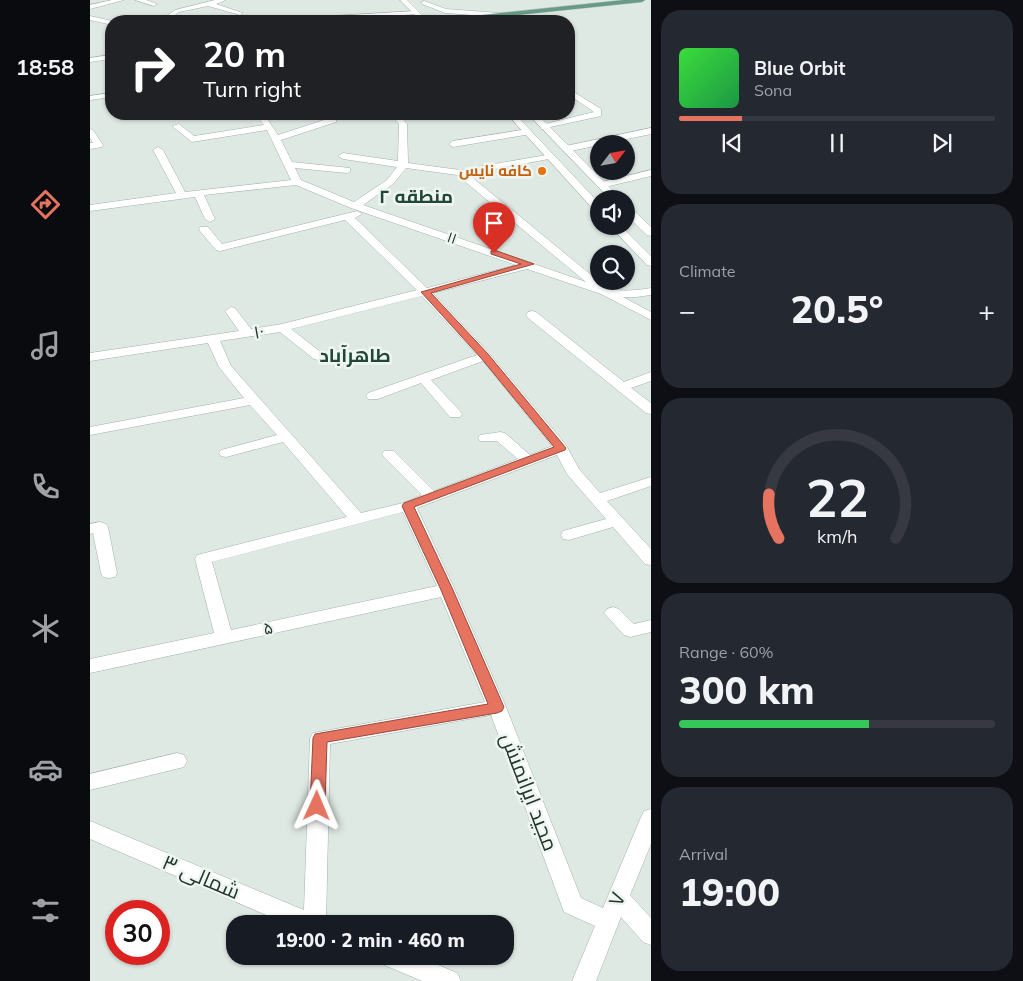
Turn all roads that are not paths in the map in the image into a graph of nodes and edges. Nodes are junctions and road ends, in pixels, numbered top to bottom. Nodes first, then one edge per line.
1 (117, 0) edge
2 (138, 0) edge
3 (223, 0) edge
4 (403, 0) edge
5 (642, 0) edge
6 (422, 2) edge
7 (154, 4) dead end
8 (208, 4) junction
9 (650, 5) edge
10 (90, 7) edge
11 (240, 13) dead end
12 (416, 13) junction
13 (172, 15) edge
14 (383, 15) edge
15 (413, 15) edge
16 (418, 15) edge
17 (436, 15) edge
18 (477, 15) edge
19 (524, 15) edge
20 (535, 15) edge
21 (90, 18) edge
22 (105, 22) edge
23 (105, 59) edge
24 (90, 60) edge
25 (105, 61) edge
26 (90, 65) edge
27 (575, 94) edge
28 (105, 96) edge
29 (90, 98) edge
30 (265, 120) edge
31 (333, 120) dead end
32 (399, 120) edge
33 (517, 120) edge
34 (538, 120) edge
35 (573, 120) edge
36 (575, 120) edge
37 (176, 126) dead end
38 (270, 127) junction
39 (544, 127) junction
40 (650, 131) edge
41 (90, 132) edge
42 (528, 132) junction
43 (276, 139) junction
44 (454, 144) dead end
45 (90, 146) edge
46 (566, 149) junction
47 (158, 150) dead end
48 (343, 156) dead end
49 (550, 156) junction
50 (289, 164) junction
51 (403, 165) junction
52 (347, 170) dead end
53 (460, 173) junction
54 (650, 173) edge
55 (298, 182) junction
56 (601, 184) junction
57 (607, 190) edge
58 (198, 193) junction
59 (182, 195) junction
60 (590, 199) edge
61 (90, 208) edge
62 (351, 211) junction
63 (635, 217) edge
64 (210, 219) dead end
65 (204, 229) dead end
66 (649, 229) edge
67 (624, 235) edge
68 (650, 263) edge
69 (530, 264) junction
70 (650, 291) edge
71 (425, 292) junction
72 (606, 292) junction
73 (231, 311) dead end
74 (532, 315) dead end
75 (650, 317) edge
76 (282, 328) junction
77 (248, 334) junction
78 (214, 340) junction
79 (318, 356) dead end
80 (484, 356) junction
81 (90, 357) edge
82 (650, 376) edge
83 (423, 378) junction
84 (622, 387) junction
85 (373, 396) dead end
86 (253, 400) junction
87 (650, 410) edge
88 (455, 414) dead end
89 (90, 431) edge
90 (285, 437) junction
91 (485, 438) dead end
92 (561, 448) junction
93 (226, 453) dead end
94 (389, 454) dead end
95 (527, 460) junction
96 (650, 481) edge
97 (432, 497) junction
98 (597, 499) junction
99 (408, 506) junction
100 (358, 520) junction
101 (616, 521) junction
102 (90, 529) edge
103 (569, 535) dead end
104 (650, 560) edge
105 (109, 573) dead end
106 (447, 590) junction
107 (613, 613) dead end
108 (650, 626) edge
109 (224, 638) junction
110 (90, 666) edge
111 (497, 707) junction
112 (177, 761) dead end
113 (90, 782) edge
114 (650, 817) edge
115 (90, 830) edge
116 (618, 897) junction
117 (293, 915) edge
118 (314, 915) edge
119 (609, 921) junction
120 (650, 935) edge
121 (411, 965) edge
122 (449, 981) edge
123 (584, 981) edge

1 - 10 street
2 - 7 street
3 - 8 street
4 - 12 street
5 - 19 main road
6 - 17 street
6 - 18 street
8 - 11 street
8 - 13 street
9 - 20 main road
12 - 14 street
12 - 15 street
12 - 16 street
21 - 22 street
23 - 24 street
25 - 26 street
27 - 36 street
28 - 29 street
30 - 38 street
31 - 43 street
32 - 51 street
33 - 42 street
34 - 39 street
35 - 39 street
37 - 38 street
38 - 43 street
39 - 46 street
40 - 46 street
41 - 45 street
42 - 44 street
42 - 49 street
43 - 50 street
46 - 56 street
47 - 59 street
48 - 51 street
49 - 53 street
49 - 60 street
50 - 52 street
50 - 55 street
51 - 53 street
51 - 62 street
53 - 72 street
54 - 56 street
55 - 58 street
55 - 62 street, ۱۱
56 - 57 street
58 - 59 street
58 - 64 street
59 - 61 street
62 - 65 street
62 - 69 street, ۱۱
62 - 71 street
63 - 66 street
67 - 68 street
69 - 71 street, ۱۰
69 - 72 street, ۱۱
70 - 72 street, ۱۱
71 - 76 street, ۱۰
71 - 80 street
72 - 75 street, ۱۱
73 - 77 street
74 - 84 street
76 - 77 street, ۱۰
76 - 79 street
77 - 78 street, ۱۰
78 - 81 street, ۱۰
78 - 86 street
80 - 83 street
80 - 92 street
82 - 84 street
83 - 85 street
83 - 88 street
84 - 87 street
86 - 89 street
86 - 90 street
90 - 93 street
90 - 100 street
91 - 95 street
92 - 95 street
92 - 98 street
94 - 97 street
95 - 97 street
96 - 98 street
97 - 99 street
98 - 101 street
99 - 100 street
99 - 106 street, مجید ایرانمنش
100 - 109 street
101 - 103 street
101 - 104 street
102 - 105 street
106 - 109 street, ۵
106 - 111 street, مجید ایرانمنش
107 - 108 street
109 - 110 street, ۵
111 - 118 street
111 - 119 street, مجید ایرانمنش
112 - 113 street
114 - 116 street, ۷
115 - 117 street, ۳ شمالی
116 - 119 street, ۷
116 - 120 street
119 - 123 street, ۷
121 - 122 street

